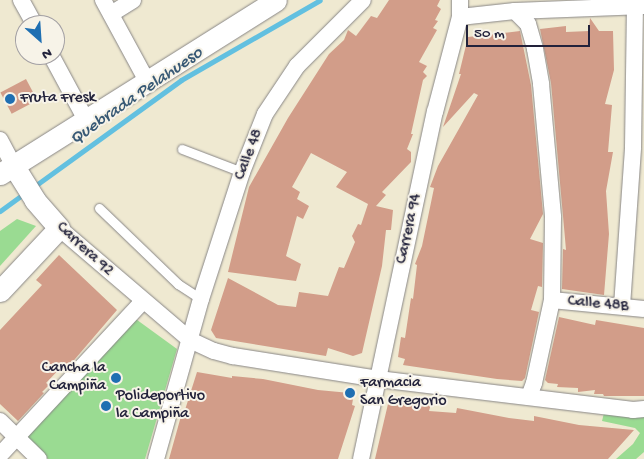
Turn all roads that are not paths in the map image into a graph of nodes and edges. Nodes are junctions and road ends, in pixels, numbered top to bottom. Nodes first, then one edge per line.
1 (22, 0) edge
2 (134, 0) edge
3 (363, 0) edge
4 (460, 0) edge
5 (273, 1) edge
6 (640, 6) edge
7 (107, 7) edge
8 (515, 11) junction
9 (30, 15) edge
10 (460, 17) junction
11 (56, 65) edge
12 (148, 81) junction
13 (86, 120) junction
14 (0, 140) edge
15 (182, 149) dead end
16 (242, 172) junction
17 (13, 174) edge
18 (100, 208) dead end
19 (59, 228) junction
20 (0, 291) edge
21 (201, 299) junction
22 (552, 300) junction
23 (142, 302) junction
24 (622, 306) junction
25 (644, 309) edge
26 (190, 340) junction
27 (378, 379) junction
28 (529, 397) junction
29 (644, 409) edge
30 (0, 421) edge
31 (16, 437) junction
32 (0, 455) edge
33 (39, 459) edge
34 (156, 459) edge
35 (361, 459) edge

1 - 9 street
2 - 7 street
3 - 16 street, Calle 48
4 - 10 street, Carrera 94
5 - 12 street
6 - 8 street
6 - 24 street
7 - 12 street
8 - 10 street
8 - 22 street
10 - 27 street, Carrera 94
11 - 13 street
12 - 13 street
13 - 17 street
14 - 17 street, Carrera 92
15 - 16 lane
16 - 21 street, Calle 48
17 - 19 street, Carrera 92
18 - 21 lane
19 - 20 street
19 - 23 street, Carrera 92
21 - 26 street, Calle 48
22 - 24 street, Calle 48B
22 - 28 street
23 - 26 street, Carrera 92
23 - 31 street
24 - 25 street, Calle 48B
26 - 27 street, Carrera 92
26 - 34 street, Calle 48
27 - 28 street, Carrera 92
27 - 35 street, Carrera 94
28 - 29 street, Carrera 92
30 - 31 street
31 - 32 street
31 - 33 street

